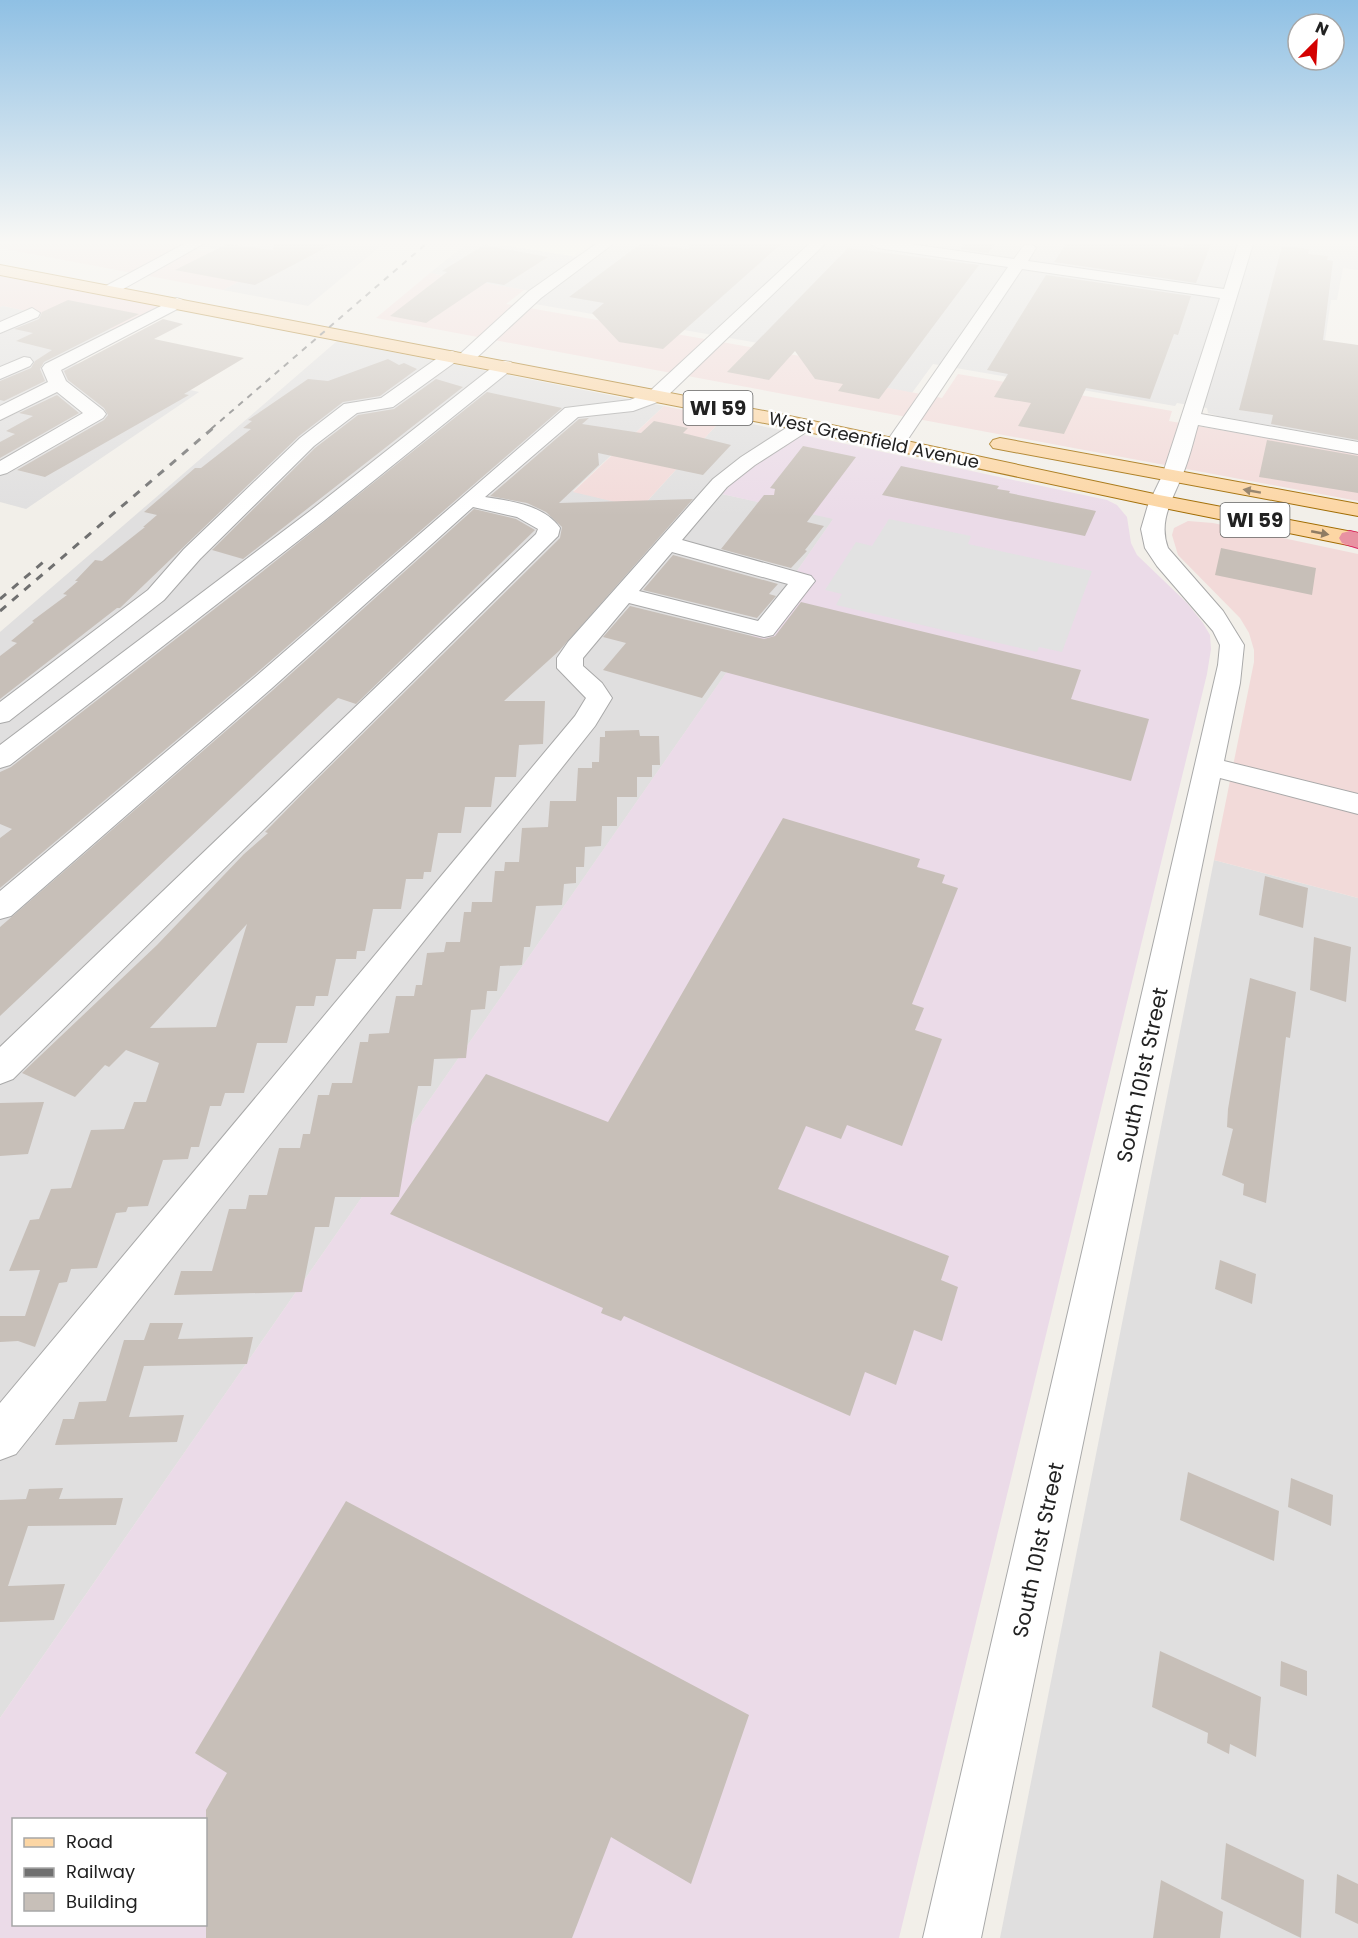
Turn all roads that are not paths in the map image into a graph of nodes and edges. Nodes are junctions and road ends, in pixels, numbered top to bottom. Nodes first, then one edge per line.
1 (116, 334) edge
2 (341, 334) edge
3 (420, 334) edge
4 (493, 334) edge
5 (722, 334) edge
6 (970, 334) edge
7 (1217, 334) edge
8 (482, 346) junction
9 (459, 357) junction
10 (24, 362) dead end
11 (505, 366) junction
12 (0, 374) edge
13 (58, 384) junction
14 (664, 389) junction
15 (0, 414) edge
16 (843, 414) dead end
17 (1189, 418) junction
18 (885, 422) dead end
19 (804, 425) junction
20 (906, 426) junction
21 (929, 431) dead end
22 (985, 441) dead end
23 (895, 444) junction
24 (1358, 448) edge
25 (0, 469) edge
26 (1166, 488) junction
27 (469, 500) junction
28 (1358, 510) edge
29 (1355, 540) edge
30 (666, 543) junction
31 (623, 594) junction
32 (0, 716) edge
33 (0, 759) edge
34 (1209, 766) junction
35 (1358, 804) edge
36 (0, 909) edge
37 (5, 1056) edge
38 (0, 1438) edge
39 (952, 1938) edge

1 - 13 street
2 - 9 main road, West Greenfield Avenue / WI 59
3 - 8 main road, West Greenfield Avenue / WI 59
4 - 8 street
5 - 14 street
6 - 20 street
7 - 17 street, South 101st Street
8 - 9 street
8 - 14 main road, West Greenfield Avenue / WI 59
9 - 11 main road, West Greenfield Avenue / WI 59
9 - 32 street
10 - 12 street
11 - 14 main road, West Greenfield Avenue / WI 59
11 - 33 street
13 - 15 street
13 - 25 street
14 - 16 main road, West Greenfield Avenue / WI 59
14 - 19 main road, West Greenfield Avenue / WI 59
14 - 27 street
17 - 24 street
17 - 26 street, South 101st Street
18 - 20 main road, West Greenfield Avenue
19 - 23 main road, West Greenfield Avenue / WI 59
19 - 30 street
20 - 21 main road, West Greenfield Avenue
20 - 23 street
22 - 26 main road, West Greenfield Avenue / WI 59
23 - 26 main road, West Greenfield Avenue / WI 59
28 -> 26 main road, West Greenfield Avenue / WI 59
26 -> 29 main road, West Greenfield Avenue / WI 59
26 - 34 street, South 101st Street
27 - 36 street
27 - 37 street
30 - 31 street
30 - 31 street
31 - 38 street
34 - 35 street
34 - 39 street, South 101st Street

